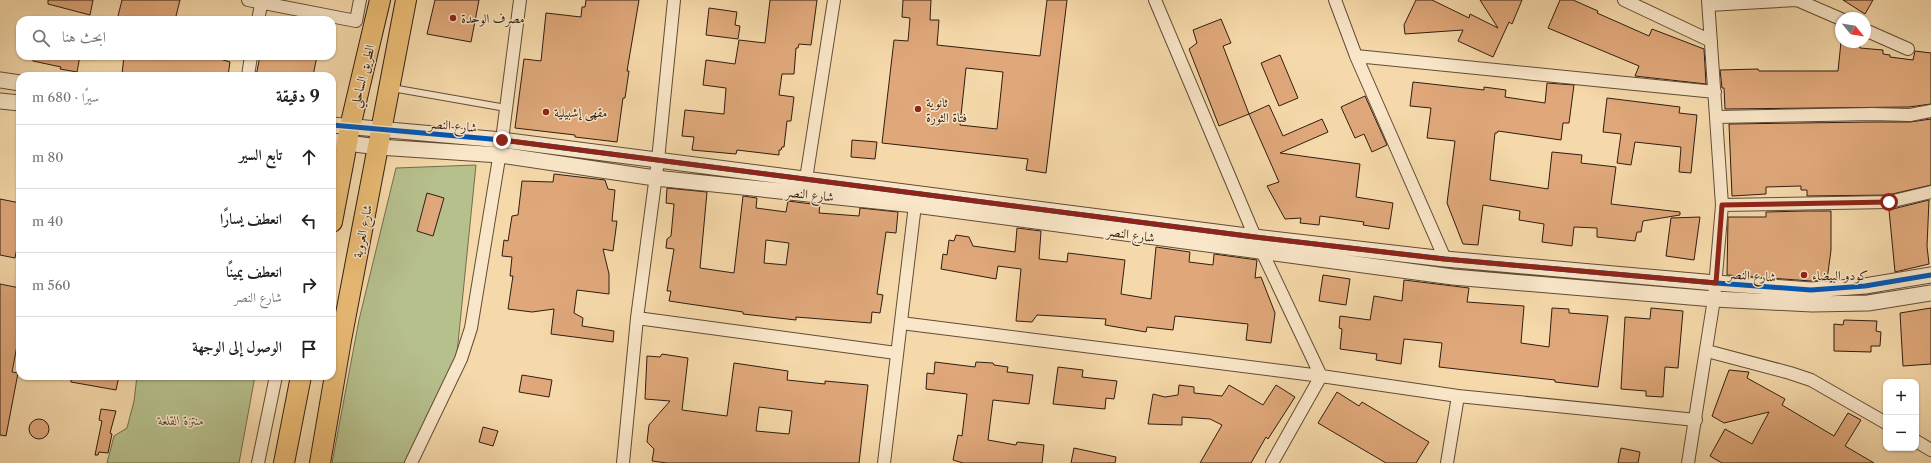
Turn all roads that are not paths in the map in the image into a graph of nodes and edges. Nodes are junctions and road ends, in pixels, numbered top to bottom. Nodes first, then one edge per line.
1 (248, 0) edge
2 (360, 0) edge
3 (380, 0) edge
4 (406, 0) edge
5 (520, 0) edge
6 (674, 0) edge
7 (834, 0) edge
8 (1155, 0) edge
9 (1335, 0) edge
10 (1624, 0) edge
11 (1796, 0) edge
12 (262, 2) edge
13 (1708, 3) edge
14 (259, 16) edge
15 (331, 16) edge
16 (1835, 16) edge
17 (336, 17) edge
18 (1871, 33) edge
19 (1711, 41) junction
20 (1908, 49) dead end
21 (1356, 56) junction
22 (250, 60) edge
23 (249, 72) edge
24 (0, 80) edge
25 (16, 82) edge
26 (389, 87) junction
27 (1715, 92) junction
28 (0, 101) edge
29 (16, 103) edge
30 (506, 108) junction
31 (1931, 111) edge
32 (1717, 116) junction
33 (340, 134) edge
34 (380, 139) junction
35 (502, 140) junction
36 (500, 155) junction
37 (658, 160) junction
38 (336, 178) edge
39 (655, 178) junction
40 (806, 179) junction
41 (1931, 192) edge
42 (915, 205) junction
43 (1722, 205) junction
44 (1255, 237) junction
45 (1262, 251) junction
46 (1444, 259) junction
47 (1931, 275) edge
48 (1716, 283) junction
49 (1931, 293) edge
50 (1714, 299) junction
51 (637, 318) junction
52 (901, 323) junction
53 (1707, 351) junction
54 (896, 354) junction
55 (336, 369) edge
56 (1321, 376) junction
57 (275, 380) edge
58 (300, 380) edge
59 (334, 380) edge
60 (1458, 396) junction
61 (1696, 420) junction
62 (1883, 421) edge
63 (1919, 443) edge
64 (1931, 450) edge
65 (258, 463) edge
66 (284, 463) edge
67 (320, 463) edge
68 (411, 463) edge
69 (623, 463) edge
70 (884, 463) edge
71 (1272, 463) edge
72 (1447, 463) edge
73 (1688, 463) edge

1 - 12 street
2 - 17 street
3 - 33 highway, الطريق الساحلي
4 - 26 highway, شارع العروبة
5 - 30 street
6 - 37 street
7 - 40 street
8 - 44 street
9 - 21 street
10 - 19 street
11 - 13 street
11 - 16 street
12 - 14 street
12 - 15 street
13 - 19 street
18 - 20 street
19 - 27 street
21 - 27 street
21 - 46 street
22 - 23 street
24 - 25 street
26 - 30 lane
26 - 34 highway, شارع العروبة
27 - 32 street
28 - 29 street
30 - 35 street
31 - 32 street
32 - 43 street
33 - 34 street, شارع النصر
33 - 38 highway, الطريق الساحلي
34 - 35 street, شارع النصر
34 - 36 street, شارع النصر
34 - 55 highway, شارع العروبة
35 - 36 street
35 - 37 street, شارع النصر
36 - 39 street, شارع النصر
36 - 68 street
37 - 39 street
37 - 40 street, شارع النصر
39 - 42 street, شارع النصر
39 - 51 street
40 - 44 street, شارع النصر
41 - 43 street
42 - 45 street, شارع النصر
42 - 52 street
43 - 48 street
44 - 45 street
44 - 46 street, شارع النصر
45 - 50 street, شارع النصر
45 - 56 street
46 - 48 street, شارع النصر
47 - 48 street, شارع النصر
48 - 50 street
49 - 50 street, شارع النصر
50 - 53 street
51 - 54 street
51 - 69 street
52 - 54 street
52 - 56 street
53 - 61 street
53 - 62 street
54 - 70 street
56 - 60 street
56 - 71 street
57 - 65 street
58 - 66 highway
59 - 67 highway, شارع العروبة
60 - 61 street
60 - 72 street
61 - 73 street
63 - 64 street

